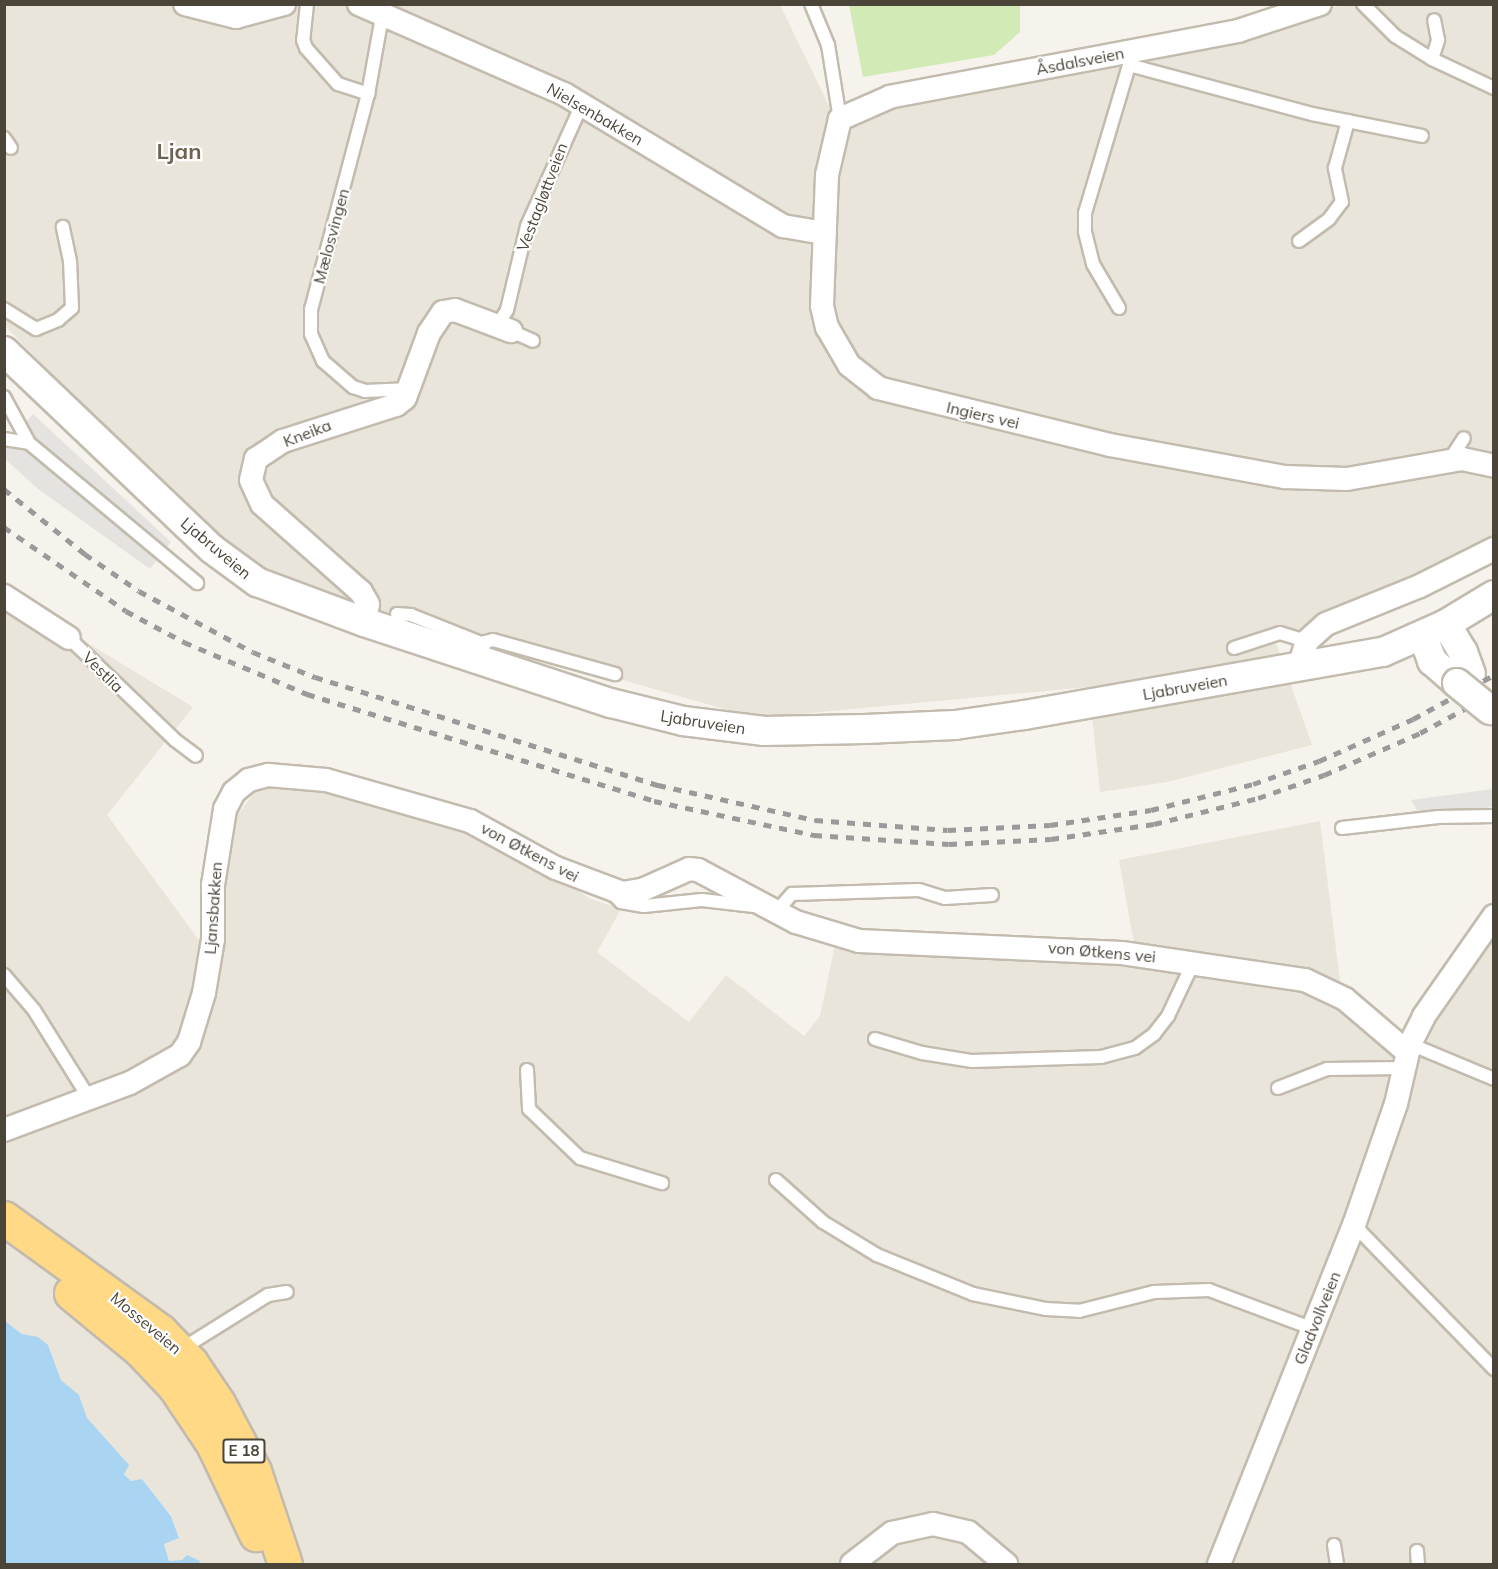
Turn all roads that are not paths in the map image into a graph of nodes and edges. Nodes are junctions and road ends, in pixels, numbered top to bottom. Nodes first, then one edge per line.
1 (185, 4) edge
2 (284, 4) edge
3 (307, 4) edge
4 (359, 4) edge
5 (811, 4) edge
6 (1320, 4) edge
7 (1363, 4) edge
8 (382, 9) edge
9 (1434, 20) dead end
10 (1132, 57) junction
11 (1432, 60) junction
12 (1494, 88) edge
13 (368, 93) junction
14 (582, 104) junction
15 (840, 119) junction
16 (1348, 121) junction
17 (1422, 136) dead end
18 (63, 227) dead end
19 (824, 233) junction
20 (1299, 241) dead end
21 (1119, 308) dead end
22 (4, 309) edge
23 (504, 328) junction
24 (532, 341) dead end
25 (4, 351) edge
26 (410, 389) junction
27 (4, 397) edge
28 (1464, 438) dead end
29 (4, 439) edge
30 (29, 443) junction
31 (1449, 461) junction
32 (1494, 466) edge
33 (1494, 549) edge
34 (197, 582) dead end
35 (4, 596) edge
36 (1494, 596) edge
37 (397, 614) dead end
38 (364, 622) junction
39 (1435, 630) junction
40 (69, 638) joint
41 (1234, 648) dead end
42 (481, 652) junction
43 (1303, 654) junction
44 (615, 674) dead end
45 (1478, 696) edge
46 (196, 756) dead end
47 (241, 786) joint
48 (1494, 816) edge
49 (1342, 828) dead end
50 (609, 889) junction
51 (992, 895) dead end
52 (777, 911) junction
53 (1494, 916) edge
54 (1194, 961) junction
55 (4, 975) edge
56 (875, 1039) dead end
57 (1407, 1055) junction
58 (527, 1070) dead end
59 (1494, 1079) edge
60 (1278, 1088) dead end
61 (89, 1098) junction
62 (4, 1130) edge
63 (776, 1180) dead end
64 (662, 1183) dead end
65 (4, 1218) edge
66 (1354, 1225) junction
67 (4, 1244) edge
68 (287, 1292) dead end
69 (1314, 1329) junction
70 (169, 1359) junction
71 (1494, 1370) edge
72 (1334, 1545) dead end
73 (1418, 1551) dead end
74 (274, 1564) edge
75 (285, 1564) edge
76 (852, 1564) edge
77 (1006, 1564) edge
78 (1219, 1564) edge
79 (1337, 1564) edge
80 (1418, 1564) edge

1 - 2 street
3 - 13 lane
4 - 8 street, Nielsenbakken
5 - 15 lane, Ingiers vei
6 - 10 street, Åsdalsveien
7 - 11 lane
8 - 13 lane, Mælosvingen
8 - 14 street, Nielsenbakken
9 - 11 lane
10 - 15 street, Åsdalsveien
10 - 16 lane
10 - 21 lane
11 - 12 lane
13 - 26 lane, Mælosvingen
14 - 19 street, Nielsenbakken
14 - 23 lane, Vestagløttveien
15 - 19 street, Ingiers vei
16 - 17 lane
16 - 20 lane
18 - 22 lane
19 - 31 street, Ingiers vei
23 - 24 lane
23 - 26 street
25 - 38 street, Ljabruveien
26 - 38 street, Kneika
27 - 30 lane
28 - 31 lane
29 - 30 lane
30 - 34 lane
31 - 32 street, Ingiers vei
33 - 43 street
35 - 40 street, Vestlia
36 - 39 street, Ljabruveien
37 - 42 lane
38 - 42 street, Ljabruveien
39 - 43 street, Ljabruveien
39 - 45 street
40 - 46 lane, Vestlia
41 - 43 lane
42 - 43 street, Ljabruveien
42 - 44 lane
47 - 50 street, von Øtkens vei
47 - 61 street, Ljansbakken
48 - 49 lane
50 - 52 lane
50 - 52 street, von Øtkens vei
51 - 52 lane
52 - 54 street, von Øtkens vei
53 - 57 street, Gladvollveien
54 - 56 lane
54 - 57 street, von Øtkens vei
55 - 61 lane
57 - 59 lane
57 - 60 lane
57 - 66 street, Gladvollveien
58 - 64 lane
61 - 62 street, Ljansbakken
63 - 69 lane
65 - 70 highway, Mosseveien / E 18
66 - 69 street, Gladvollveien
66 - 71 lane
67 - 70 highway, Mosseveien / E 18
68 - 70 lane
69 - 78 street, Gladvollveien
70 - 74 highway, Mosseveien / E 18
70 - 75 highway, Mosseveien / E 18
72 - 79 lane
73 - 80 lane
76 - 77 street

